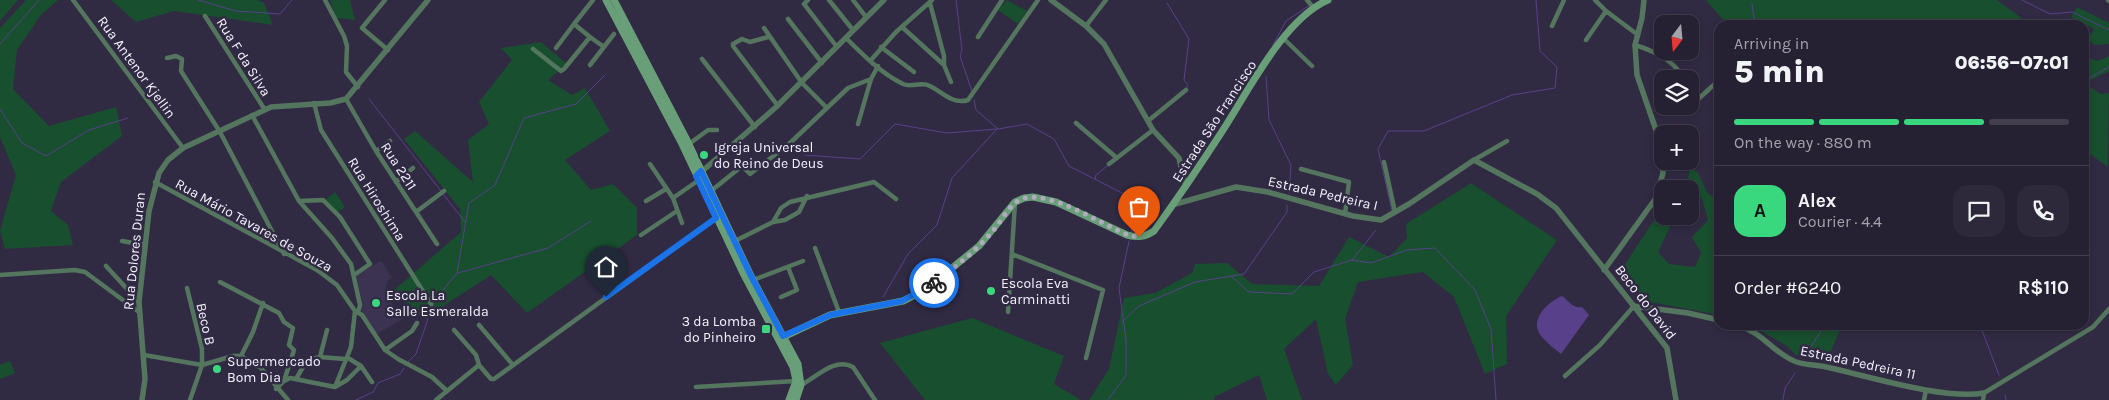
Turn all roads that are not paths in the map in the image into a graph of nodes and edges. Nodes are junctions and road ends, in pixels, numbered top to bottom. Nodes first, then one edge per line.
1 (73, 0) edge
2 (324, 0) edge
3 (385, 0) edge
4 (428, 0) edge
5 (593, 0) edge
6 (606, 0) edge
7 (614, 0) edge
8 (808, 0) edge
9 (829, 0) edge
10 (853, 0) edge
11 (884, 0) edge
12 (1002, 0) edge
13 (1038, 0) edge
14 (1051, 0) edge
15 (1106, 0) edge
16 (1328, 0) edge
17 (1564, 0) edge
18 (1595, 0) edge
19 (1644, 0) edge
20 (931, 2) edge
21 (1313, 3) edge
22 (1606, 11) junction
23 (205, 16) dead end
24 (866, 18) junction
25 (788, 19) dead end
26 (574, 24) junction
27 (1086, 26) junction
28 (1552, 26) dead end
29 (902, 27) junction
30 (764, 28) dead end
31 (853, 30) junction
32 (614, 34) dead end
33 (1638, 35) junction
34 (590, 37) junction
35 (768, 37) junction
36 (978, 37) dead end
37 (846, 38) junction
38 (1283, 38) junction
39 (1586, 40) dead end
40 (1635, 45) junction
41 (604, 47) junction
42 (837, 47) junction
43 (881, 47) junction
44 (556, 48) dead end
45 (388, 50) junction
46 (534, 50) dead end
47 (167, 58) dead end
48 (702, 59) dead end
49 (871, 60) junction
50 (822, 63) junction
51 (590, 65) dead end
52 (944, 65) junction
53 (878, 66) junction
54 (1312, 66) dead end
55 (1678, 70) edge
56 (914, 72) dead end
57 (871, 78) junction
58 (802, 82) junction
59 (951, 82) dead end
60 (1714, 84) edge
61 (358, 86) junction
62 (1186, 90) dead end
63 (1699, 95) edge
64 (346, 99) junction
65 (314, 103) junction
66 (778, 106) junction
67 (827, 108) junction
68 (265, 110) junction
69 (252, 116) junction
70 (1148, 121) junction
71 (1076, 123) dead end
72 (858, 124) dead end
73 (755, 127) junction
74 (717, 130) dead end
75 (1153, 130) junction
76 (220, 132) junction
77 (390, 141) dead end
78 (685, 141) junction
79 (1507, 141) dead end
80 (183, 148) junction
81 (376, 151) junction
82 (1116, 158) junction
83 (1474, 160) junction
84 (1384, 162) dead end
85 (650, 164) dead end
86 (1109, 164) dead end
87 (413, 168) dead end
88 (1302, 169) dead end
89 (699, 176) junction
90 (155, 182) junction
91 (396, 182) junction
92 (1186, 187) junction
93 (666, 189) junction
94 (444, 191) dead end
95 (710, 191) junction
96 (808, 196) junction
97 (673, 198) junction
98 (896, 199) dead end
99 (300, 201) junction
100 (646, 201) dead end
101 (1015, 202) junction
102 (1172, 205) junction
103 (676, 211) junction
104 (416, 212) junction
105 (1395, 212) junction
106 (1345, 214) junction
107 (716, 218) junction
108 (773, 222) junction
109 (682, 223) dead end
110 (641, 234) dead end
111 (122, 241) dead end
112 (732, 242) junction
113 (437, 244) dead end
114 (145, 245) junction
115 (815, 248) dead end
116 (284, 254) junction
117 (1012, 254) junction
118 (803, 261) dead end
119 (106, 266) dead end
120 (788, 267) junction
121 (1604, 270) junction
122 (354, 274) junction
123 (0, 275) edge
124 (753, 280) junction
125 (220, 282) dead end
126 (187, 288) dead end
127 (781, 297) dead end
128 (139, 302) junction
129 (263, 303) junction
130 (431, 304) dead end
131 (1634, 306) junction
132 (2109, 309) edge
133 (357, 311) junction
134 (139, 312) junction
135 (839, 312) junction
136 (1008, 312) dead end
137 (1714, 319) edge
138 (417, 322) dead end
139 (480, 325) dead end
140 (2089, 329) edge
141 (327, 330) dead end
142 (454, 330) dead end
143 (1751, 330) edge
144 (2088, 330) edge
145 (781, 337) junction
146 (386, 350) junction
147 (144, 355) junction
148 (241, 356) junction
149 (320, 357) junction
150 (346, 358) junction
151 (1086, 358) dead end
152 (202, 365) junction
153 (479, 365) junction
154 (513, 365) junction
155 (361, 366) junction
156 (1565, 376) dead end
157 (296, 378) junction
158 (810, 380) junction
159 (284, 381) junction
160 (799, 381) junction
161 (372, 382) dead end
162 (335, 387) junction
163 (696, 387) dead end
164 (276, 389) junction
165 (446, 390) junction
166 (1926, 390) junction
167 (1984, 393) junction
168 (142, 400) edge
169 (190, 400) edge
170 (288, 400) edge
171 (436, 400) edge
172 (789, 400) edge
173 (796, 400) edge
174 (875, 400) edge
175 (1676, 400) edge
176 (1924, 400) edge
177 (1983, 400) edge

1 - 80 street, Rua Antenor Kjellin
2 - 61 street
3 - 45 street
4 - 45 street
5 - 26 street
6 - 78 main road
7 - 78 main road
8 - 42 street
9 - 31 street
10 - 24 street
11 - 24 street
12 - 36 street
13 - 53 street
14 - 27 street
15 - 27 street
16 - 21 main road, Estrada São Francisco
17 - 28 street
18 - 22 street
19 - 33 street, Beco do David
20 - 29 street
20 - 52 street
21 - 38 main road, Estrada São Francisco
22 - 33 street
22 - 39 street
23 - 68 street, Rua F da Silva
24 - 31 street
25 - 50 street
26 - 34 street
26 - 44 street
27 - 70 street
29 - 43 street
29 - 52 street
30 - 35 street
31 - 37 street
32 - 41 street
33 - 40 street, Beco do David
34 - 41 street
34 - 46 street
35 - 58 street
35 - 66 street
37 - 42 street
37 - 49 street
38 - 54 street
38 - 92 main road, Estrada São Francisco
40 - 55 street
40 - 121 street, Beco do David
41 - 51 street
42 - 50 street
43 - 49 street
43 - 56 street
45 - 61 street
47 - 76 street
48 - 73 street
49 - 53 street
50 - 58 street
52 - 59 street
53 - 57 street
57 - 67 street
57 - 72 street
58 - 66 street
58 - 67 street
60 - 63 street
61 - 64 street
62 - 70 street
64 - 65 street, Rua Dolores Duran
64 - 81 street, Rua 2211
65 - 68 street, Rua Dolores Duran
65 - 130 street, Rua Hiroshima
66 - 73 street
67 - 95 street
68 - 69 street, Rua Dolores Duran
69 - 76 street, Rua Dolores Duran
69 - 99 street
70 - 75 street
71 - 82 street
73 - 89 street
74 - 78 street
75 - 82 street
75 - 92 street
76 - 80 street, Rua Dolores Duran
76 - 116 street
77 - 81 street
78 - 89 main road
79 - 83 street, Estrada Pedreira I
80 - 90 street, Rua Dolores Duran
81 - 91 street, Rua 2211
82 - 86 street
83 - 105 street, Estrada Pedreira I
83 - 121 street
84 - 105 street
85 - 93 street
87 - 91 street
88 - 106 street
89 - 95 main road
89 - 97 street
89 - 107 main road
90 - 114 street, Rua Dolores Duran
90 - 116 street, Rua Mário Tavares de Souza
91 - 104 street, Rua 2211
92 - 102 main road, Estrada São Francisco
93 - 97 street
93 - 100 street
94 - 104 street
95 - 112 main road
96 - 98 street
96 - 108 street
96 - 108 street
97 - 103 street
99 - 122 street
99 - 122 street
101 - 102 main road, Estrada São Francisco
101 - 117 street
101 - 135 main road
102 - 106 street, Estrada Pedreira I
103 - 109 street
103 - 110 street
104 - 113 street, Rua 2211
105 - 106 street, Estrada Pedreira I
107 - 112 main road
107 - 154 street
108 - 112 street
111 - 114 street
112 - 124 main road
112 - 145 main road
114 - 128 street, Rua Dolores Duran
115 - 135 street
116 - 133 street, Rua Mário Tavares de Souza
117 - 136 street
117 - 151 street
118 - 120 street
119 - 128 street
120 - 124 street
120 - 127 street
121 - 131 street, Beco do David
122 - 133 street
123 - 134 street
124 - 145 main road
125 - 129 street
126 - 152 street, Beco B
128 - 134 street, Rua Dolores Duran
129 - 148 street
129 - 159 street
131 - 137 street
131 - 156 street
131 - 175 street, Beco do David
132 - 140 street
133 - 146 street, Rua Mário Tavares de Souza
133 - 150 street
134 - 147 street, Rua Dolores Duran
135 - 145 main road
138 - 146 street
139 - 154 street
141 - 149 street
142 - 153 street
143 - 166 street, Estrada Pedreira 11
144 - 167 street
145 - 160 main road
146 - 165 street, Rua Mário Tavares de Souza
147 - 152 street
147 - 168 street, Rua Dolores Duran
148 - 152 street
148 - 164 street
149 - 150 street
149 - 157 street
150 - 155 street
150 - 162 street
152 - 169 street
153 - 154 street
153 - 165 street
155 - 161 street
155 - 162 street
157 - 159 street
157 - 162 street
158 - 160 street
158 - 160 street
158 - 174 street
159 - 164 street
160 - 163 street
160 - 172 main road
160 - 173 main road
164 - 170 street
165 - 171 street
166 - 167 street, Estrada Pedreira 11
166 - 176 street
167 - 177 street

